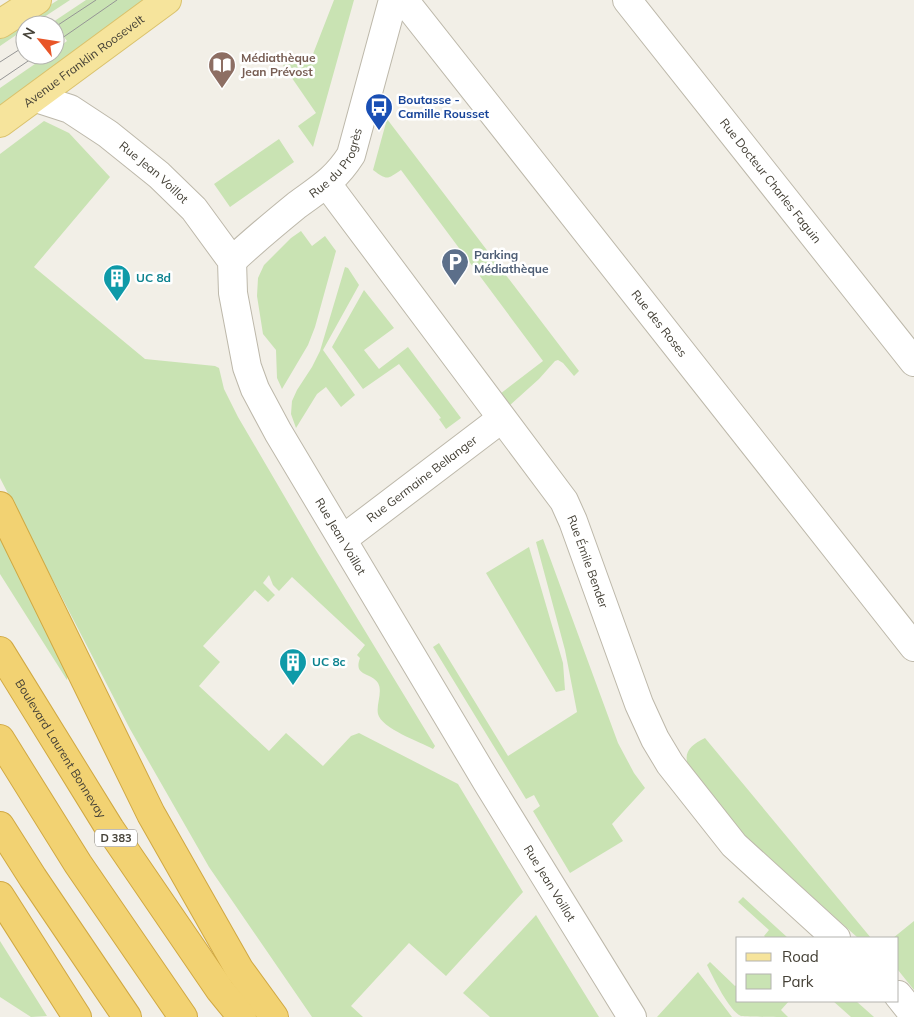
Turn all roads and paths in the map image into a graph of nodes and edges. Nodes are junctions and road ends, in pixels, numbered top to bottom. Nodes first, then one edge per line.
1 (37, 0) edge
2 (167, 0) edge
3 (393, 0) edge
4 (404, 0) edge
5 (627, 0) edge
6 (0, 24) edge
7 (36, 98) junction
8 (0, 123) edge
9 (328, 184) junction
10 (232, 261) junction
11 (914, 362) edge
12 (501, 419) junction
13 (0, 506) edge
14 (343, 539) junction
15 (910, 636) edge
16 (0, 651) edge
17 (0, 739) edge
18 (0, 826) edge
19 (0, 896) edge
20 (835, 937) edge
21 (899, 996) edge
22 (914, 1015) edge
23 (77, 1017) edge
24 (127, 1017) edge
25 (183, 1017) edge
26 (242, 1017) edge
27 (274, 1017) edge
28 (632, 1017) edge

1 - 6 main road
2 - 7 main road, Avenue Franklin Roosevelt
3 - 9 street, Rue du Progrès
4 - 15 street, Rue des Roses
5 - 11 street, Rue Docteur Charles Faguin
7 - 8 main road, Avenue Franklin Roosevelt
7 - 10 street, Rue Jean Voillot
9 - 10 street, Rue du Progrès
9 - 12 street, Rue Émile Bender
10 - 14 street, Rue Jean Voillot
12 - 14 street, Rue Germaine Bellanger
12 - 20 street, Rue Émile Bender
13 - 27 highway
14 - 28 street, Rue Jean Voillot
16 - 26 highway, Boulevard Laurent Bonnevay / D 383
17 - 25 highway
18 - 24 highway
19 - 23 highway
21 - 22 street

